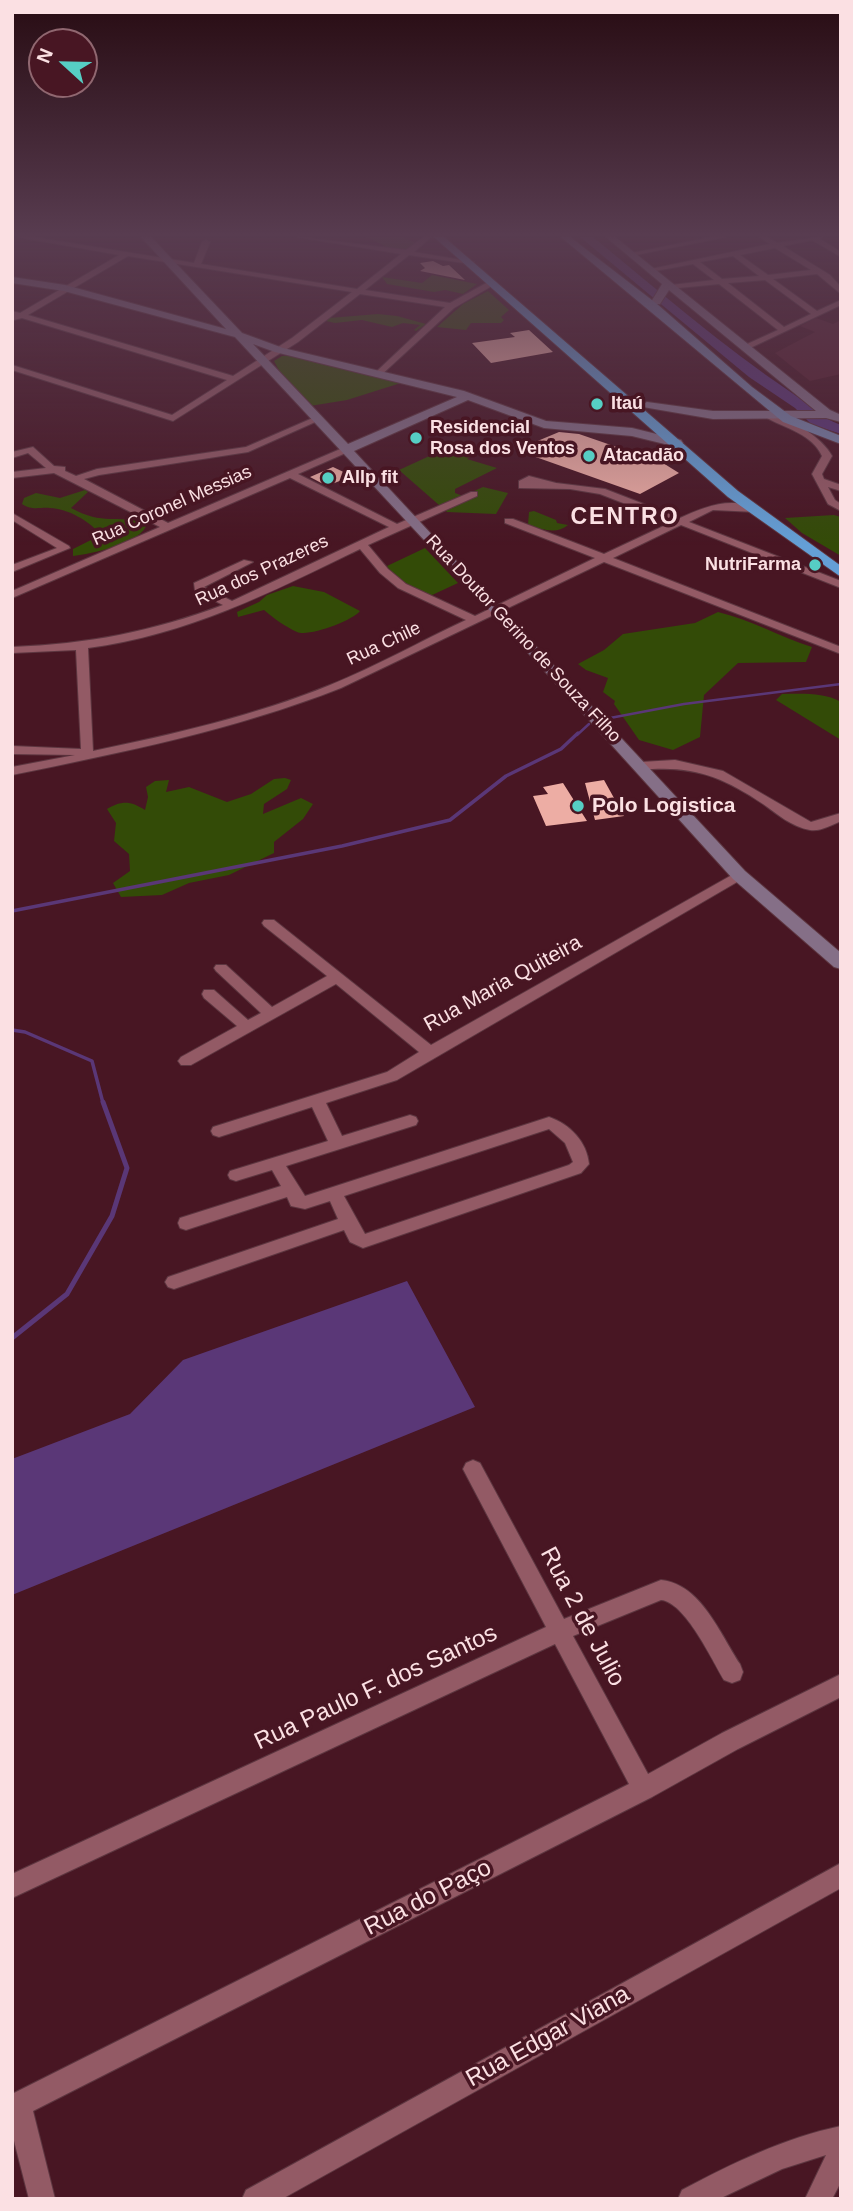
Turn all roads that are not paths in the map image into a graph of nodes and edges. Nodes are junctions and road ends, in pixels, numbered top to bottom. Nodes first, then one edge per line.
1 (105, 340) edge
2 (243, 340) edge
3 (254, 340) edge
4 (261, 340) edge
5 (292, 340) edge
6 (415, 340) edge
7 (561, 340) edge
8 (566, 340) edge
9 (694, 340) edge
10 (739, 340) edge
11 (762, 340) edge
12 (265, 344) junction
13 (748, 347) junction
14 (279, 350) junction
15 (263, 360) junction
16 (12, 367) edge
17 (244, 372) junction
18 (216, 374) junction
19 (379, 374) junction
20 (234, 379) junction
21 (460, 393) junction
22 (488, 403) junction
23 (640, 406) junction
24 (440, 409) junction
25 (671, 410) junction
26 (824, 414) junction
27 (781, 415) junction
28 (749, 416) junction
29 (841, 417) edge
30 (624, 418) junction
31 (318, 419) junction
32 (576, 426) junction
33 (632, 432) junction
34 (686, 432) junction
35 (841, 440) edge
36 (345, 450) junction
37 (12, 455) edge
38 (73, 467) dead end
39 (56, 470) junction
40 (290, 474) junction
41 (12, 475) edge
42 (76, 479) junction
43 (820, 481) junction
44 (530, 488) dead end
45 (841, 488) edge
46 (474, 494) dead end
47 (838, 508) edge
48 (753, 510) junction
49 (15, 520) edge
50 (413, 521) junction
51 (509, 521) dead end
52 (679, 521) junction
53 (167, 527) junction
54 (396, 527) junction
55 (362, 544) junction
56 (606, 556) junction
57 (248, 562) dead end
58 (841, 563) edge
59 (12, 569) edge
60 (841, 573) edge
61 (841, 585) edge
62 (12, 595) edge
63 (234, 606) junction
64 (497, 610) junction
65 (475, 620) junction
66 (82, 648) junction
67 (12, 650) edge
68 (841, 651) edge
69 (12, 750) edge
70 (86, 753) junction
71 (641, 766) junction
72 (12, 771) edge
73 (841, 817) edge
74 (739, 875) junction
75 (269, 923) dead end
76 (841, 963) edge
77 (221, 968) dead end
78 (337, 977) junction
79 (209, 994) dead end
80 (271, 1014) junction
81 (247, 1027) junction
82 (430, 1052) junction
83 (186, 1060) dead end
84 (318, 1102) junction
85 (410, 1121) dead end
86 (219, 1132) dead end
87 (337, 1143) junction
88 (276, 1163) junction
89 (236, 1175) dead end
90 (289, 1190) junction
91 (334, 1193) junction
92 (348, 1222) junction
93 (186, 1223) dead end
94 (174, 1282) dead end
95 (473, 1469) dead end
96 (560, 1631) junction
97 (732, 1672) dead end
98 (841, 1685) edge
99 (644, 1789) junction
100 (841, 1875) edge
101 (12, 1886) edge
102 (15, 2106) edge
103 (841, 2138) edge
104 (841, 2154) edge
105 (42, 2199) edge
106 (255, 2199) edge
107 (691, 2199) edge
108 (818, 2199) edge

1 - 18 street
2 - 15 main road, Rua Doutor Gerino de Souza Filho
3 - 12 main road
4 - 12 main road, Rua Doutor Gerino de Souza Filho
5 - 14 street
6 - 19 street
7 - 23 highway
8 - 23 highway
9 - 27 main road
10 - 13 main road
11 - 13 street
12 - 14 main road
13 - 26 main road
14 - 15 street
14 - 19 main road
15 - 17 street
15 - 31 main road, Rua Doutor Gerino de Souza Filho
16 - 20 street
17 - 18 street
17 - 20 street
18 - 20 street
19 - 21 main road
21 - 22 main road
21 - 24 main road
22 - 24 main road
22 - 32 main road
23 - 25 main road
23 - 30 main road
23 - 34 highway
24 - 36 main road
25 - 28 main road
25 - 34 main road
26 - 27 main road
26 - 29 main road
27 - 28 main road
27 - 35 main road
27 - 43 street
28 - 34 main road
30 - 32 main road
30 - 33 main road
31 - 36 main road, Rua Doutor Gerino de Souza Filho
31 - 42 street, Rua Coronel Messias
32 - 33 main road
33 - 34 main road
34 - 48 highway
34 - 58 highway
36 - 40 street, Rua Coronel Messias
36 - 50 main road, Rua Doutor Gerino de Souza Filho
37 - 39 street
38 - 39 street
39 - 41 street
39 - 42 street
40 - 53 street, Rua Coronel Messias
40 - 54 street
42 - 53 street
43 - 45 street
43 - 47 street
44 - 52 street
46 - 50 street, Rua dos Prazeres
48 - 52 street, Rua Chile
48 - 60 highway
49 - 59 street
50 - 54 street, Rua dos Prazeres
50 - 64 main road, Rua Doutor Gerino de Souza Filho
51 - 56 street
52 - 56 street, Rua Chile
52 - 61 street
53 - 62 street, Rua Coronel Messias
54 - 55 street, Rua dos Prazeres
55 - 63 street, Rua dos Prazeres
55 - 65 street
56 - 64 street, Rua Chile
56 - 68 street
57 - 63 street
63 - 66 street, Rua dos Prazeres
64 - 65 street, Rua Chile
64 - 71 main road, Rua Doutor Gerino de Souza Filho
65 - 70 street, Rua Chile
66 - 67 street, Rua dos Prazeres
66 - 70 street
69 - 70 street
70 - 72 street, Rua Chile
71 - 73 street
71 - 74 main road, Rua Doutor Gerino de Souza Filho
74 - 76 main road, Rua Doutor Gerino de Souza Filho
74 - 82 street, Rua Maria Quiteira
75 - 78 street
77 - 80 street
78 - 80 street
78 - 82 street, Rua Maria Quiteira
79 - 81 street
80 - 81 street
81 - 83 street
82 - 84 street
84 - 86 street
84 - 87 street
85 - 87 street
87 - 88 street
88 - 89 street
88 - 90 street
90 - 91 street
90 - 93 street
91 - 92 street
91 - 92 street
92 - 94 street
95 - 96 street, Rua 2 de Julio
96 - 97 street, Rua Paulo F. dos Santos
96 - 99 street, Rua 2 de Julio
96 - 101 street, Rua Paulo F. dos Santos
98 - 99 street, Rua do Paço
99 - 102 street, Rua do Paço
100 - 106 street, Rua Edgar Viana
102 - 105 street
103 - 107 street
104 - 108 street

